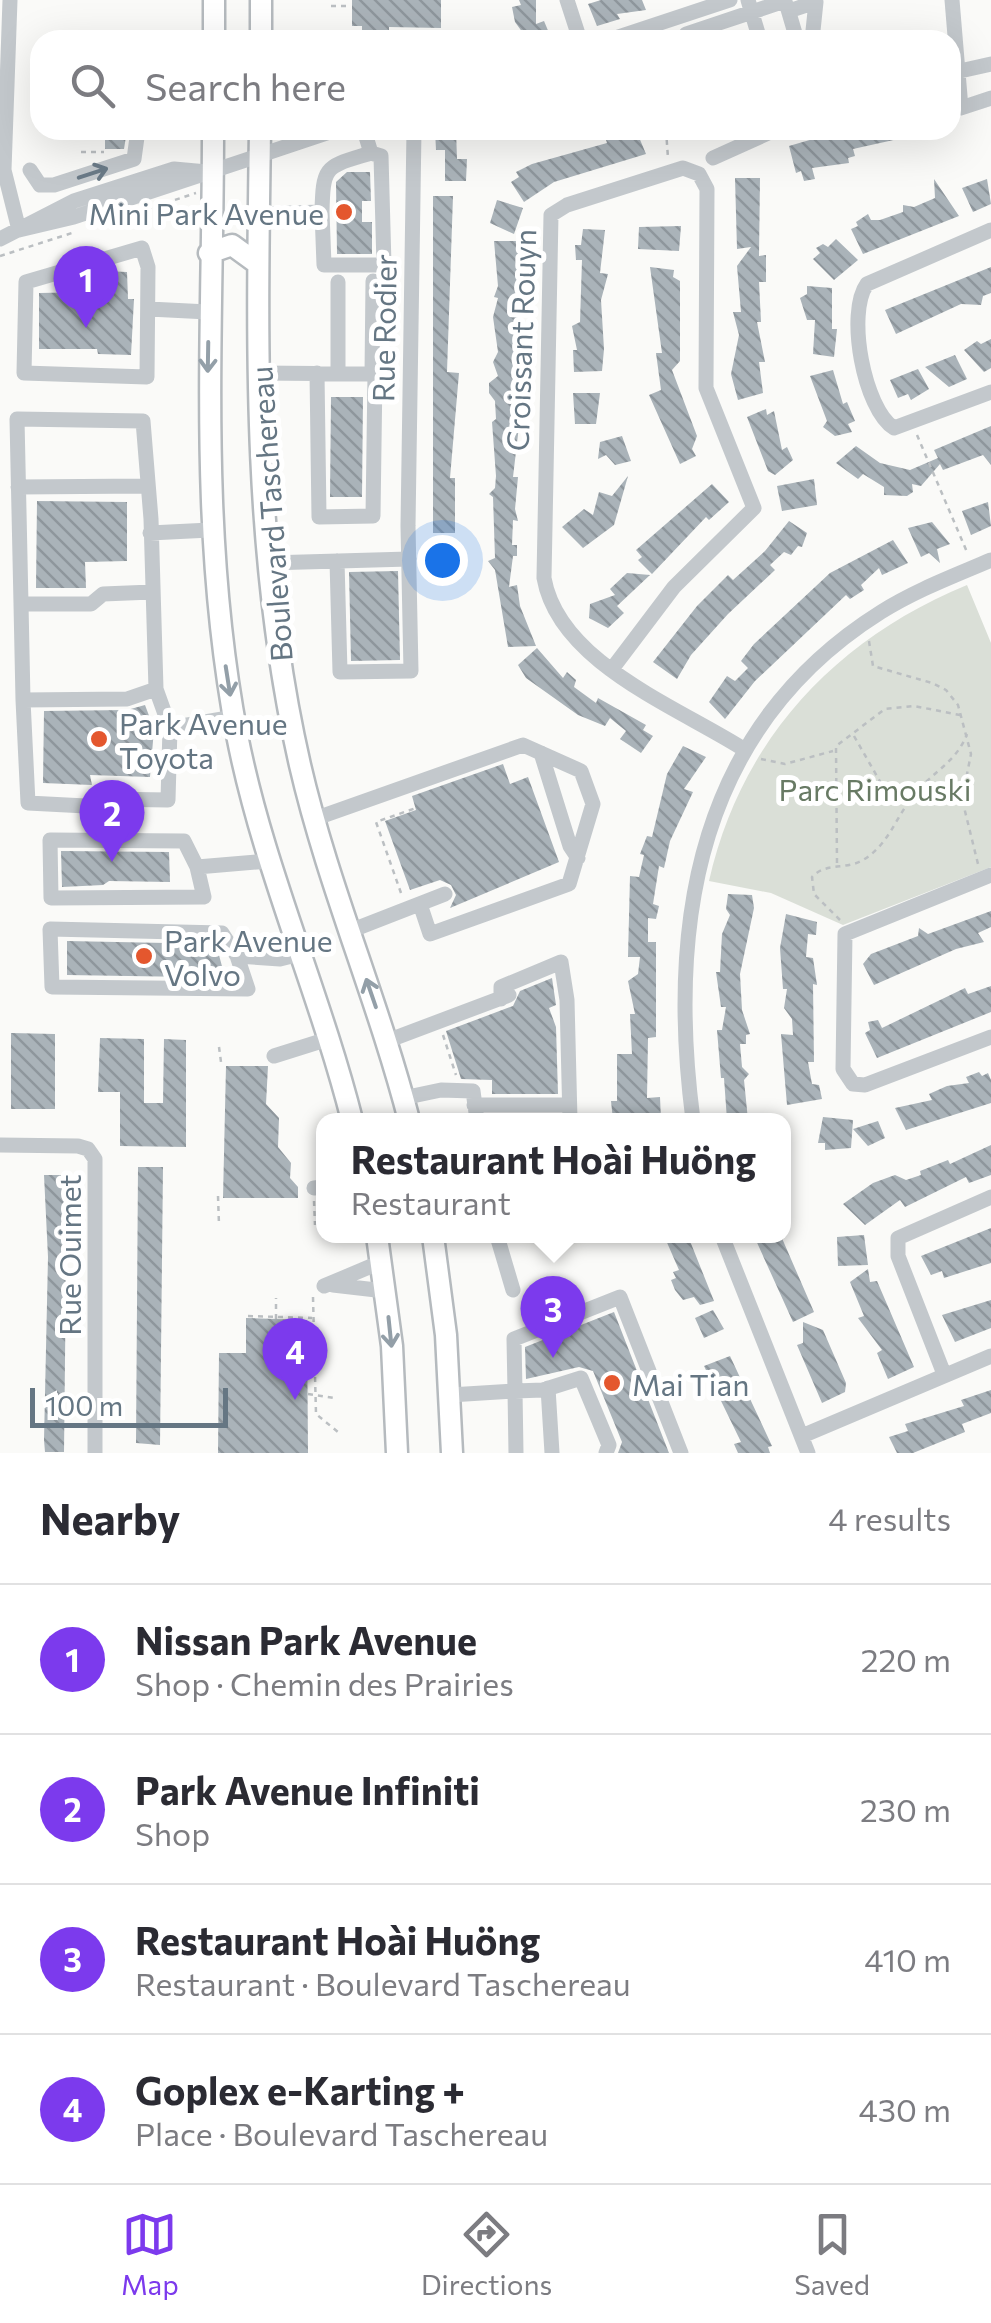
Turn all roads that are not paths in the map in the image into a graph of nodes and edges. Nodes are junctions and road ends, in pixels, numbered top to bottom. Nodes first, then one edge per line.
1 (10, 0) edge
2 (214, 0) edge
3 (261, 0) edge
4 (566, 0) edge
5 (730, 0) edge
6 (952, 0) edge
7 (786, 4) edge
8 (750, 6) edge
9 (681, 16) junction
10 (214, 30) edge
11 (261, 30) edge
12 (576, 30) edge
13 (639, 30) edge
14 (685, 30) edge
15 (701, 30) edge
16 (757, 30) edge
17 (794, 30) edge
18 (813, 30) edge
19 (953, 30) edge
20 (991, 64) edge
21 (961, 70) edge
22 (991, 98) edge
23 (961, 104) edge
24 (137, 140) edge
25 (213, 140) edge
26 (260, 140) edge
27 (307, 140) edge
28 (367, 140) edge
29 (414, 140) edge
30 (753, 140) edge
31 (371, 153) junction
32 (260, 156) junction
33 (3, 158) edge
34 (713, 158) dead end
35 (30, 170) dead end
36 (211, 172) junction
37 (322, 212) junction
38 (259, 214) junction
39 (19, 230) junction
40 (991, 230) edge
41 (0, 238) edge
42 (209, 253) junction
43 (258, 264) junction
44 (372, 281) dead end
45 (338, 282) dead end
46 (149, 309) junction
47 (208, 312) junction
48 (258, 374) junction
49 (318, 374) junction
50 (338, 374) junction
51 (372, 374) junction
52 (991, 392) edge
53 (544, 468) junction
54 (564, 468) dead end
55 (18, 486) junction
56 (146, 486) junction
57 (210, 530) junction
58 (150, 533) junction
59 (409, 559) junction
60 (991, 560) edge
61 (337, 561) junction
62 (268, 562) junction
63 (152, 592) junction
64 (21, 604) junction
65 (612, 669) junction
66 (156, 689) junction
67 (23, 700) junction
68 (234, 716) junction
69 (170, 728) junction
70 (541, 753) junction
71 (750, 753) junction
72 (314, 818) junction
73 (578, 858) junction
74 (269, 861) junction
75 (197, 866) junction
76 (985, 873) edge
77 (516, 882) dead end
78 (445, 894) dead end
79 (474, 900) dead end
80 (522, 900) junction
81 (413, 904) junction
82 (480, 917) junction
83 (350, 931) junction
84 (300, 954) junction
85 (236, 956) junction
86 (991, 1037) edge
87 (328, 1039) junction
88 (387, 1041) junction
89 (274, 1056) dead end
90 (492, 1088) dead end
91 (403, 1098) junction
92 (475, 1106) edge
93 (350, 1113) edge
94 (407, 1113) edge
95 (569, 1113) edge
96 (692, 1113) edge
97 (0, 1145) edge
98 (991, 1198) edge
99 (378, 1243) edge
100 (433, 1243) edge
101 (499, 1243) edge
102 (725, 1243) edge
103 (381, 1262) junction
104 (514, 1290) dead end
105 (386, 1291) junction
106 (991, 1356) edge
107 (944, 1374) junction
108 (548, 1388) junction
109 (515, 1391) junction
110 (450, 1395) junction
111 (802, 1436) junction
112 (95, 1453) edge
113 (397, 1453) edge
114 (452, 1453) edge
115 (516, 1453) edge
116 (552, 1453) edge
117 (606, 1453) edge
118 (681, 1453) edge
119 (808, 1453) edge

1 - 33 street
2 - 10 main road
3 - 11 main road
4 - 12 street
5 - 9 street
6 - 19 street
7 - 8 street
7 - 17 street
7 - 18 street
8 - 15 street
8 - 16 street
9 - 13 street
9 - 14 street
20 - 21 street
22 - 23 street
35 -> 24 street
25 - 36 main road, Boulevard Taschereau
26 - 32 main road, Boulevard Taschereau
27 - 32 street
28 - 31 street
29 - 59 street, Rue Rodier
30 - 34 street
31 - 37 street
31 - 37 street
32 - 36 street
32 - 38 main road, Boulevard Taschereau
33 - 39 street
36 - 39 street
36 - 42 main road, Boulevard Taschereau
37 - 38 street
38 - 43 main road, Boulevard Taschereau
39 - 41 street
40 - 52 street
42 - 43 main road
42 - 47 main road, Boulevard Taschereau
43 - 48 main road, Boulevard Taschereau
44 - 51 street
45 - 50 street
46 - 46 street
46 - 47 street
47 -> 57 main road, Boulevard Taschereau
48 - 49 street
48 - 62 main road, Boulevard Taschereau
49 - 50 street
49 - 51 street
50 - 51 street
53 - 54 street, Croissant Rouyn
53 - 65 street, Croissant Rouyn
53 - 65 street, Croissant Rouyn
55 - 56 street
55 - 56 street
55 - 64 street
56 - 58 street
57 - 58 street
57 -> 68 main road, Boulevard Taschereau
58 - 63 street
59 - 61 street
59 - 61 street, Rue Rodier
60 - 71 street
61 - 62 street
62 - 72 main road, Boulevard Taschereau
63 - 64 street
63 - 66 street
64 - 67 street
65 - 71 street, Croissant Rouyn
66 - 67 street
66 - 69 street
67 - 69 street
68 - 69 street
68 - 74 main road, Boulevard Taschereau
70 - 72 street
70 - 73 street
70 - 73 street
71 - 96 street
72 - 83 main road, Boulevard Taschereau
73 - 80 street
74 - 75 street
74 - 84 main road, Boulevard Taschereau
75 - 75 street
76 - 86 street
77 - 80 street
78 - 81 street
79 - 82 street
80 - 82 street
81 - 82 street
81 - 83 street
88 -> 83 main road, Boulevard Taschereau
84 - 85 street
84 - 87 main road, Boulevard Taschereau
85 - 85 street
87 - 89 street
87 - 93 main road, Boulevard Taschereau
88 - 91 main road, Boulevard Taschereau
88 - 95 street
90 - 92 street
91 - 92 street
91 - 94 main road, Boulevard Taschereau
92 - 95 street
97 - 112 street, Rue Ouimet
98 - 107 street
99 - 103 main road
100 - 110 main road
101 - 104 street
102 - 111 street
103 - 105 main road
103 - 105 street
105 -> 113 main road
106 - 107 street
107 - 111 street
108 - 109 street
108 - 116 street
108 - 117 street
109 - 110 street
109 - 115 street
109 - 118 street
110 - 114 main road
111 - 119 street

